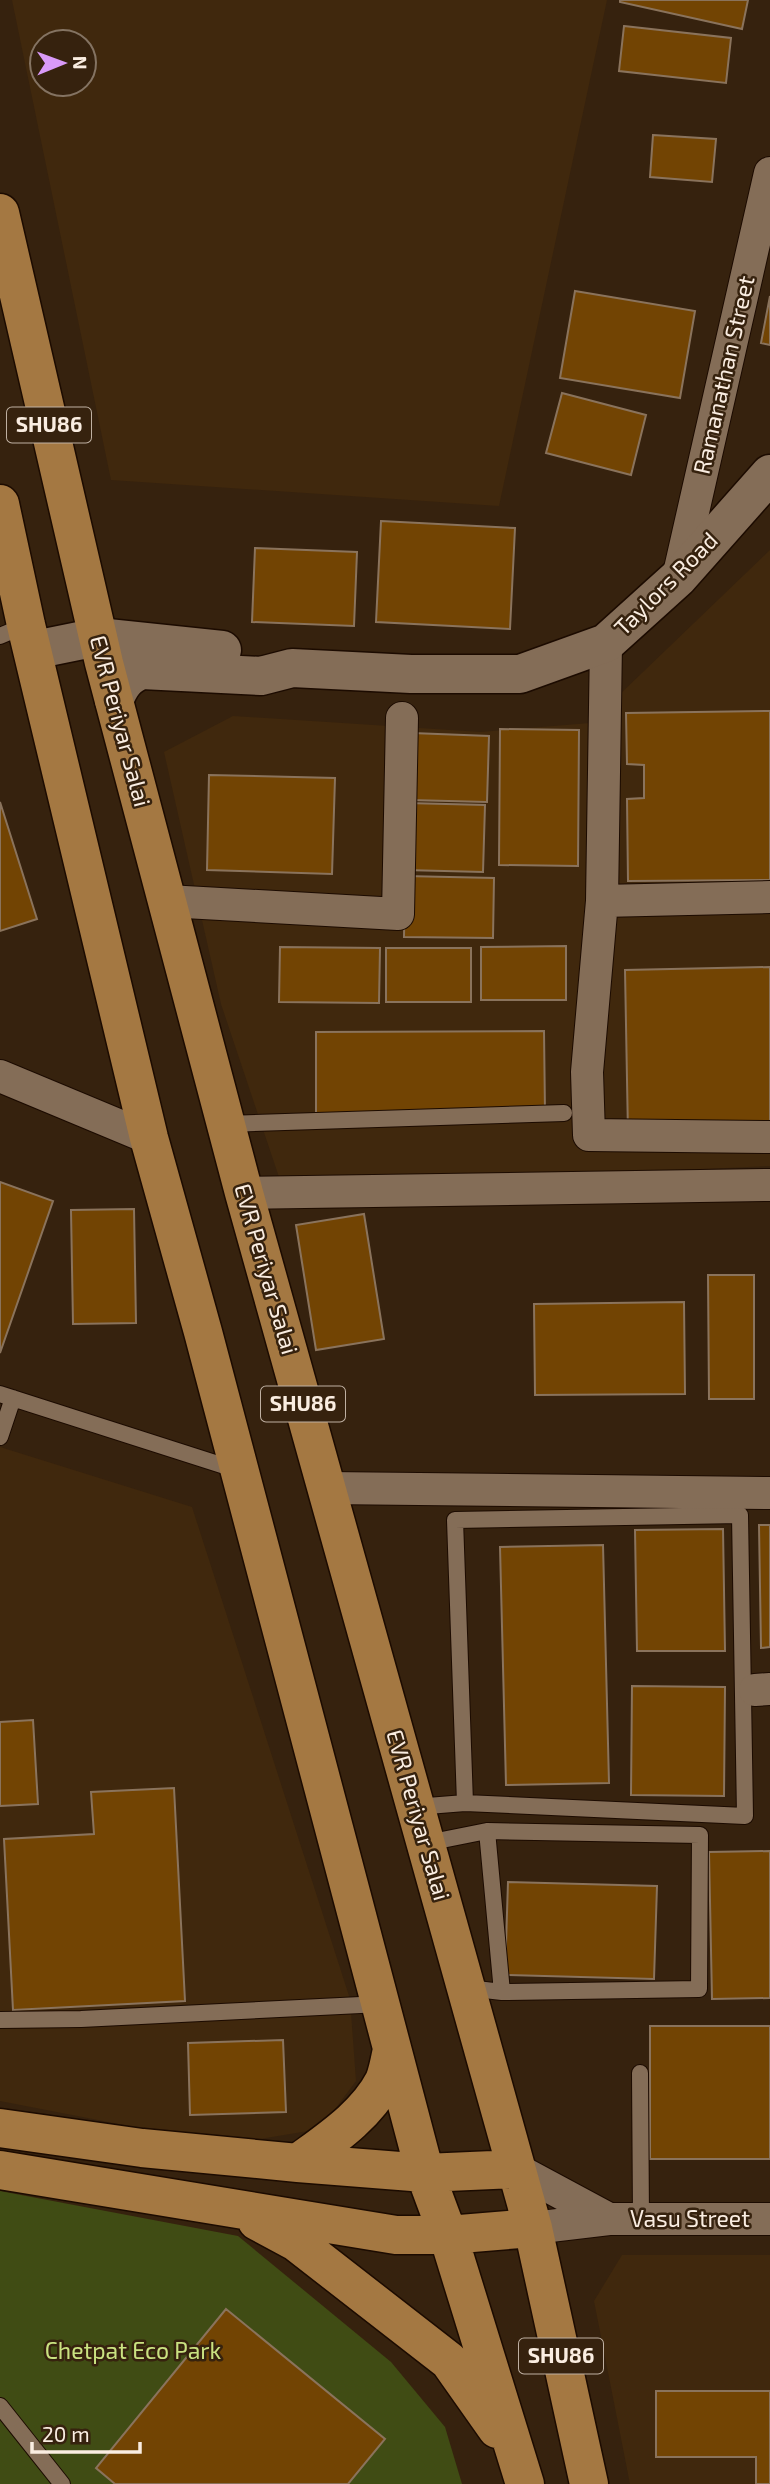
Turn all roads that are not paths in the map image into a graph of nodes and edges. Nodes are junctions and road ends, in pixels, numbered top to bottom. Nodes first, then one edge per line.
1 (770, 173) edge
2 (0, 213) edge
3 (770, 474) edge
4 (0, 505) edge
5 (678, 578) junction
6 (20, 637) edge
7 (98, 637) junction
8 (606, 643) junction
9 (292, 668) junction
10 (114, 700) junction
11 (402, 718) dead end
12 (770, 897) edge
13 (167, 901) junction
14 (602, 901) junction
15 (0, 1076) edge
16 (564, 1113) dead end
17 (226, 1124) junction
18 (770, 1137) edge
19 (149, 1138) junction
20 (770, 1185) edge
21 (244, 1193) junction
22 (7, 1396) edge
23 (0, 1437) edge
24 (239, 1471) junction
25 (327, 1488) junction
26 (770, 1493) edge
27 (465, 1803) junction
28 (415, 1807) junction
29 (487, 1831) junction
30 (427, 1843) junction
31 (484, 1990) junction
32 (381, 2004) junction
33 (0, 2020) edge
34 (392, 2049) junction
35 (640, 2073) dead end
36 (0, 2128) edge
37 (298, 2163) junction
38 (516, 2169) junction
39 (0, 2170) edge
40 (425, 2173) junction
41 (234, 2208) junction
42 (609, 2219) junction
43 (641, 2219) junction
44 (770, 2219) edge
45 (533, 2228) junction
46 (448, 2235) junction
47 (0, 2406) edge
48 (520, 2468) edge
49 (62, 2484) edge
50 (589, 2484) edge

1 - 5 street, Ramanathan Street
2 - 7 main road, EVR Periyar Salai / SHU86
3 - 5 street, Taylors Road
4 - 6 main road, SHU86
5 - 8 street, Taylors Road
6 - 7 street, Taylors Road
6 - 19 main road, SHU86
7 - 9 street, Taylors Road
7 - 10 main road, EVR Periyar Salai / SHU86
8 - 9 street, Taylors Road
8 - 14 street
9 - 10 street, Taylors Road
10 - 13 main road, EVR Periyar Salai / SHU86
11 - 13 street
12 - 14 street
13 - 17 main road, EVR Periyar Salai / SHU86
14 - 18 street
15 - 19 street
16 - 17 lane
17 - 21 main road, EVR Periyar Salai / SHU86
19 - 24 main road, SHU86
20 - 21 street
21 - 25 main road, EVR Periyar Salai / SHU86
22 - 23 lane
22 - 24 lane
24 - 32 main road, SHU86
25 - 26 street
25 - 28 main road, EVR Periyar Salai / SHU86
27 - 27 lane
27 - 28 lane
28 - 30 main road, EVR Periyar Salai / SHU86
29 - 30 lane
29 - 31 lane
29 - 31 lane
30 - 31 main road, EVR Periyar Salai / SHU86
31 - 38 main road, EVR Periyar Salai / SHU86
32 - 33 lane
32 - 34 main road, SHU86
34 - 37 main road
34 - 40 main road, SHU86
35 - 43 lane
36 - 37 main road
37 - 40 main road
38 - 40 main road
38 - 42 street, Vasu Street
38 - 45 main road, EVR Periyar Salai / SHU86
39 - 41 main road
40 - 46 main road, SHU86
41 - 46 main road
41 - 48 main road
42 - 43 street, Vasu Street
42 - 45 street, Vasu Street
43 - 44 street, Vasu Street
45 - 46 main road
45 - 50 main road, EVR Periyar Salai / SHU86
46 - 48 main road, SHU86
47 - 49 lane

